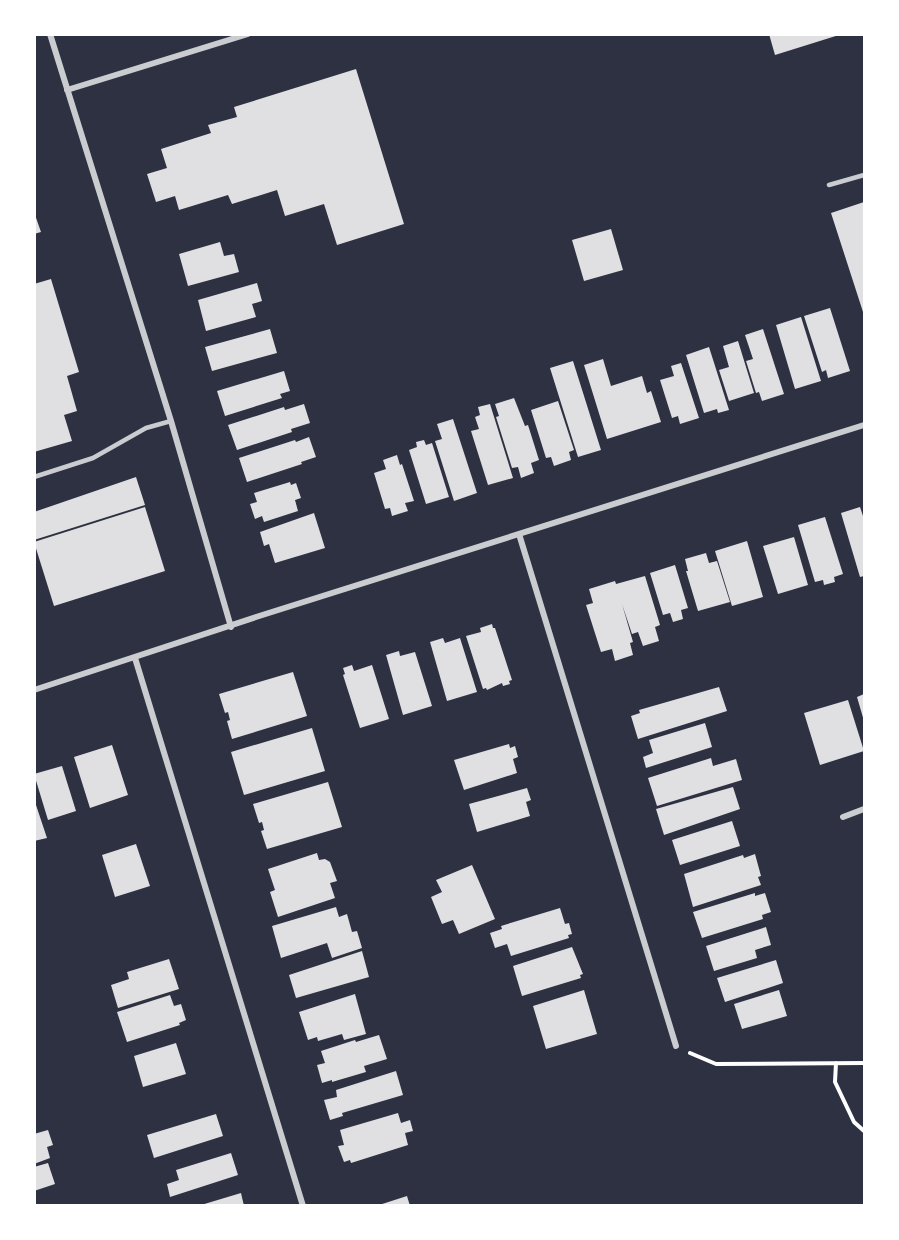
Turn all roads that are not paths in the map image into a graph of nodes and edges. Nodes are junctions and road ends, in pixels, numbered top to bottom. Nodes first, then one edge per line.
1 (50, 34) edge
2 (248, 34) edge
3 (67, 90) junction
4 (864, 175) edge
5 (830, 186) dead end
6 (171, 421) junction
7 (864, 425) edge
8 (34, 477) edge
9 (519, 534) junction
10 (231, 627) junction
11 (135, 658) junction
12 (34, 690) edge
13 (864, 809) edge
14 (843, 817) dead end
15 (676, 1047) road end
16 (303, 1206) edge

1 - 3 street
2 - 3 street
3 - 6 street
4 - 5 lane
6 - 8 lane
6 - 10 street
7 - 9 street
9 - 10 street
9 - 15 street
10 - 11 street
11 - 12 street
11 - 16 street
13 - 14 street

